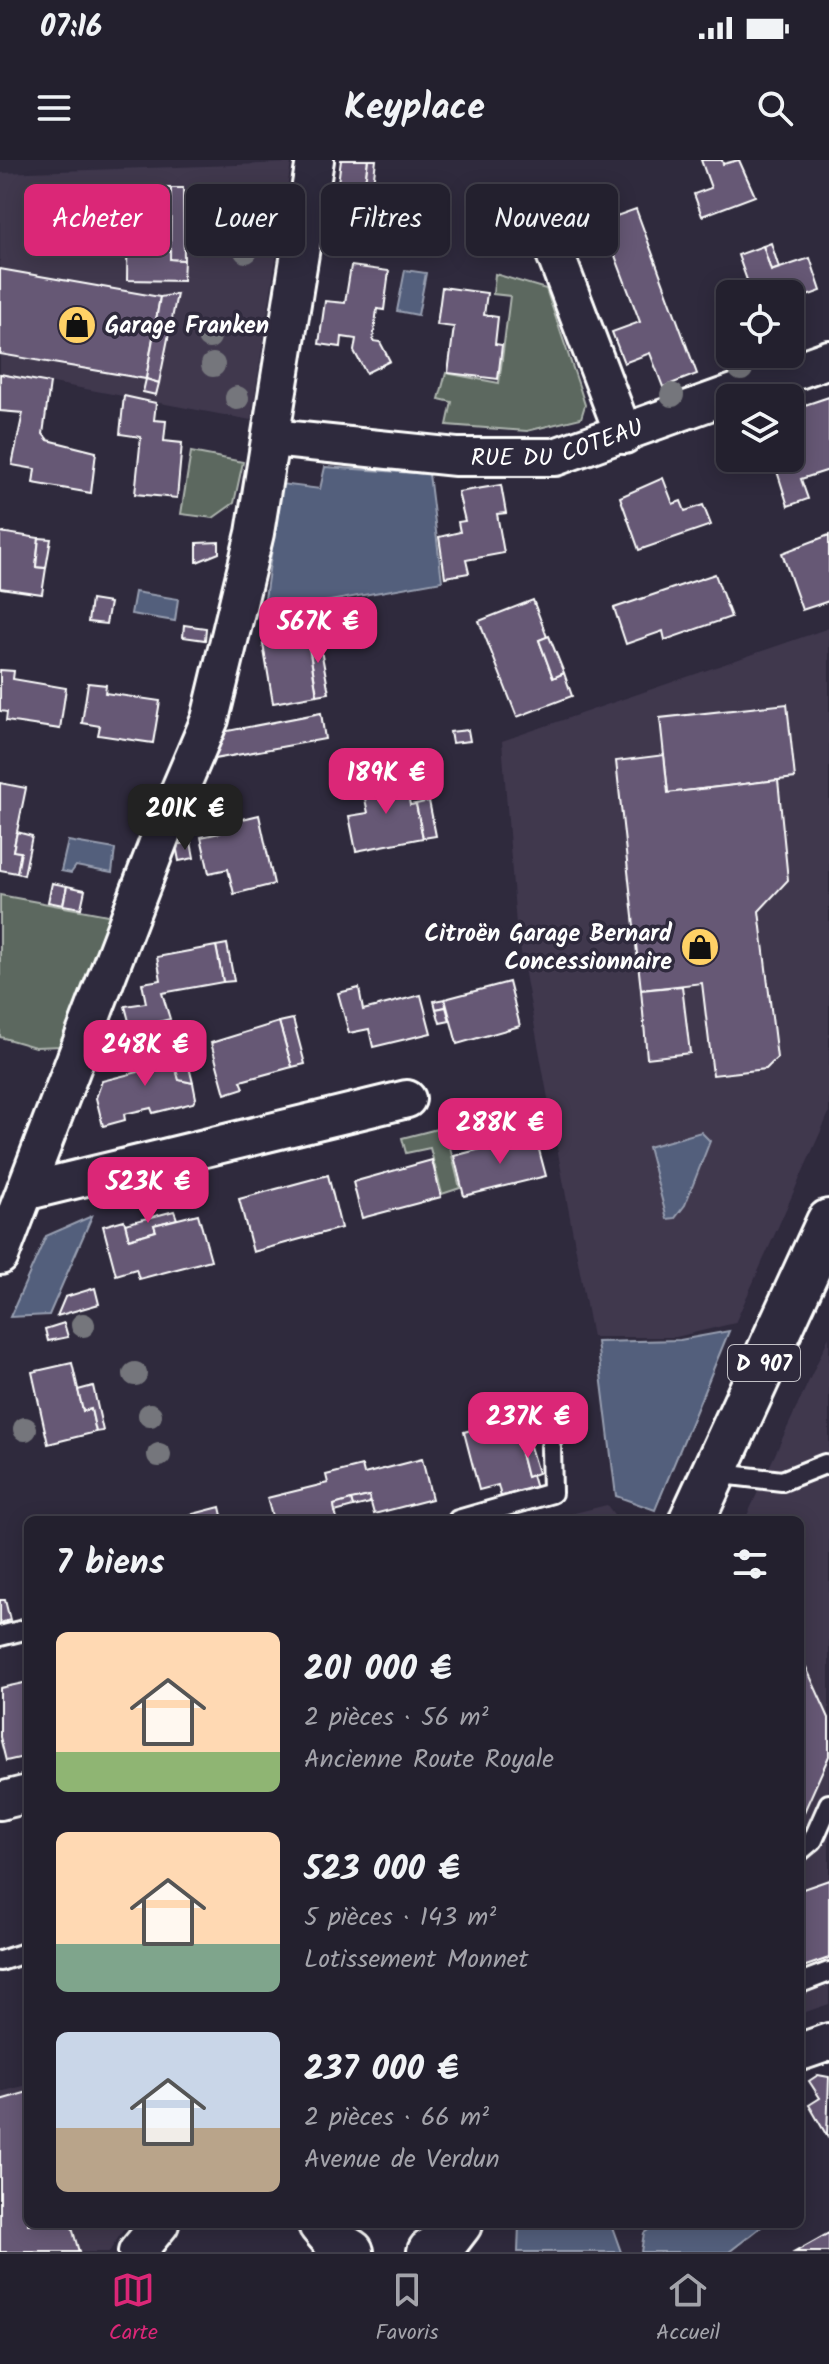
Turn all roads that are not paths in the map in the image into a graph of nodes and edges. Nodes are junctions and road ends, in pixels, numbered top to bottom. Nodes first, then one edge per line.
1 (315, 160) edge
2 (556, 256) edge
3 (829, 359) edge
4 (624, 435) junction
5 (272, 438) junction
6 (407, 1099) dead end
7 (28, 1191) junction
8 (829, 1222) edge
9 (0, 1256) edge
10 (551, 1447) dead end
11 (825, 1464) dead end
12 (713, 1473) junction
13 (472, 1516) edge
14 (694, 1516) edge
15 (24, 1630) edge
16 (0, 1636) edge
17 (829, 1804) edge
18 (811, 1841) edge
19 (24, 1953) edge
20 (0, 1961) edge
21 (829, 1972) edge
22 (804, 1981) edge
23 (829, 2042) edge
24 (804, 2051) edge

1 - 5 street
2 - 4 street
3 - 4 street, RUE DU COTEAU
4 - 5 street, RUE DU COTEAU
5 - 7 street
6 - 7 street
7 - 9 street
8 - 12 main road, D 907
10 - 13 lane
11 - 12 lane
12 - 14 main road, D 907
15 - 16 lane
17 - 18 lane
19 - 20 lane
21 - 22 lane
23 - 24 street

